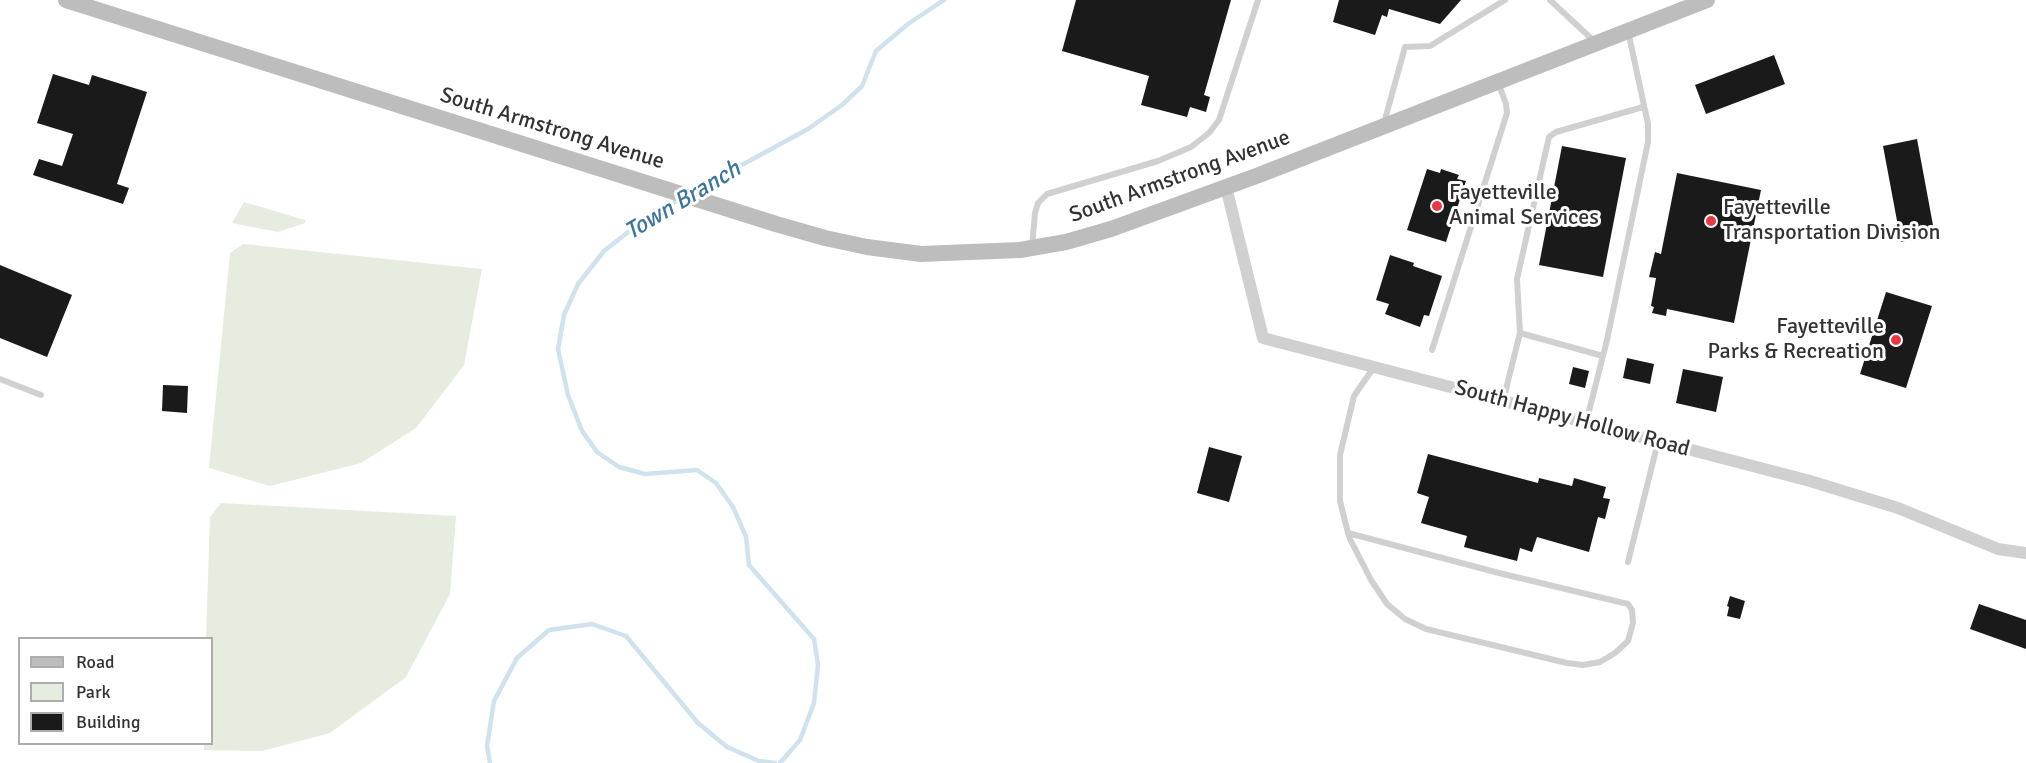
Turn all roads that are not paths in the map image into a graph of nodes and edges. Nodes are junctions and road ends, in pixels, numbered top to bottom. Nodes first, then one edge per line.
1 (66, 0) edge
2 (1258, 0) edge
3 (1505, 0) edge
4 (1550, 0) edge
5 (1707, 0) edge
6 (1628, 31) junction
7 (1597, 43) junction
8 (1498, 81) junction
9 (1643, 106) junction
10 (1383, 126) junction
11 (1226, 187) junction
12 (1032, 248) junction
13 (1520, 333) junction
14 (1432, 350) dead end
15 (1603, 356) junction
16 (1374, 367) junction
17 (0, 379) edge
18 (41, 395) dead end
19 (1503, 401) junction
20 (1586, 423) junction
21 (1658, 442) junction
22 (1348, 532) junction
23 (2026, 553) edge
24 (1628, 562) dead end

1 - 12 street, South Armstrong Avenue
2 - 12 lane
3 - 10 lane
4 - 7 lane
5 - 6 street, South Armstrong Avenue
6 - 7 street, South Armstrong Avenue
6 - 9 lane
7 - 8 street, South Armstrong Avenue
8 - 10 street, South Armstrong Avenue
8 - 14 lane
9 - 13 lane
9 - 15 lane
10 - 11 street, South Armstrong Avenue
11 - 12 street, South Armstrong Avenue
11 - 16 street, South Happy Hollow Road
13 - 15 lane
13 - 19 lane
15 - 20 lane
16 - 19 street, South Happy Hollow Road
16 - 22 lane
17 - 18 lane
19 - 20 street, South Happy Hollow Road
20 - 21 street, South Happy Hollow Road
21 - 23 street, South Happy Hollow Road
21 - 24 lane
22 - 22 lane

